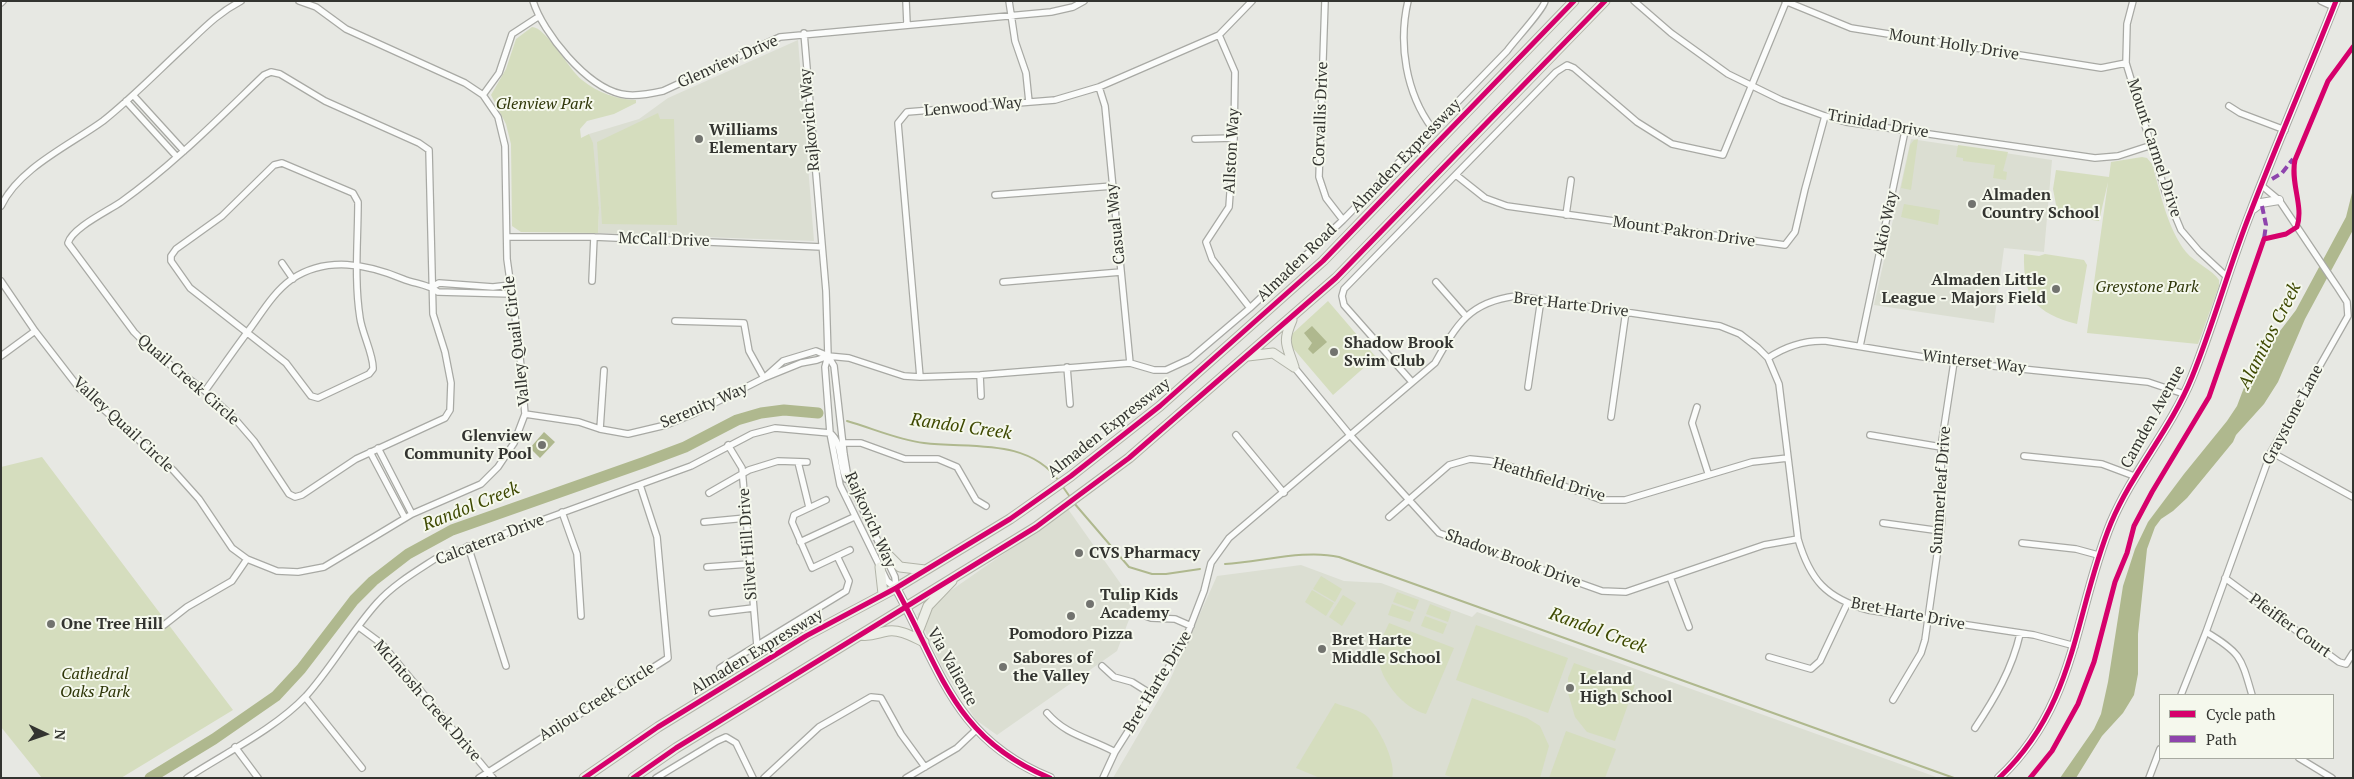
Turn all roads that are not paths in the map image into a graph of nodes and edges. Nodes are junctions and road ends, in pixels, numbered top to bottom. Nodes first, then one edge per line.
1 (241, 1) edge
2 (299, 1) edge
3 (533, 1) edge
4 (906, 1) edge
5 (1010, 1) edge
6 (1084, 1) edge
7 (1252, 1) edge
8 (1324, 1) edge
9 (1408, 1) edge
10 (1545, 1) edge
11 (1605, 1) edge
12 (1634, 1) edge
13 (2133, 1) edge
14 (2321, 1) edge
15 (1573, 2) edge
16 (1786, 2) edge
17 (2335, 4) edge
18 (538, 17) junction
19 (1013, 17) junction
20 (907, 24) junction
21 (804, 34) junction
22 (1219, 35) junction
23 (2126, 63) junction
24 (1751, 85) junction
25 (1099, 87) junction
26 (133, 95) junction
27 (482, 95) junction
28 (126, 101) junction
29 (1029, 102) junction
30 (2229, 106) dead end
31 (1826, 116) junction
32 (1432, 128) junction
33 (2285, 130) junction
34 (1905, 131) junction
35 (1234, 138) junction
36 (1196, 139) dead end
37 (2152, 144) junction
38 (184, 151) junction
39 (177, 157) junction
40 (1456, 175) junction
41 (1571, 180) dead end
42 (2262, 185) junction
43 (1113, 186) junction
44 (995, 195) dead end
45 (2279, 200) junction
46 (1, 206) edge
47 (2250, 213) junction
48 (1566, 215) junction
49 (1343, 220) junction
50 (506, 237) junction
51 (594, 238) junction
52 (822, 247) junction
53 (282, 263) dead end
54 (358, 265) junction
55 (1121, 272) junction
56 (2227, 278) junction
57 (293, 279) junction
58 (592, 281) dead end
59 (1, 282) edge
60 (1003, 282) dead end
61 (1436, 282) dead end
62 (510, 285) junction
63 (432, 287) junction
64 (512, 294) junction
65 (1542, 299) junction
66 (1250, 308) junction
67 (2351, 308) edge
68 (1626, 311) junction
69 (1294, 315) junction
70 (1465, 316) junction
71 (675, 321) dead end
72 (35, 331) junction
73 (247, 332) junction
74 (1860, 346) junction
75 (1, 356) edge
76 (828, 356) junction
77 (1248, 356) junction
78 (1768, 358) junction
79 (1954, 362) junction
80 (1130, 363) junction
81 (1294, 366) junction
82 (1067, 368) junction
83 (604, 370) dead end
84 (1154, 370) joint
85 (980, 375) junction
86 (920, 377) junction
87 (764, 378) junction
88 (1412, 382) junction
89 (1528, 387) dead end
90 (205, 391) junction
91 (2184, 394) junction
92 (981, 396) dead end
93 (1070, 404) dead end
94 (1697, 407) dead end
95 (525, 414) junction
96 (1611, 417) dead end
97 (840, 419) junction
98 (600, 429) junction
99 (830, 433) junction
100 (1236, 435) dead end
101 (1350, 435) junction
102 (1870, 435) dead end
103 (843, 443) junction
104 (728, 445) junction
105 (1941, 447) junction
106 (378, 448) junction
107 (370, 452) junction
108 (2271, 452) junction
109 (2024, 456) dead end
110 (1788, 458) junction
111 (798, 462) junction
112 (807, 462) dead end
113 (1708, 474) junction
114 (742, 475) junction
115 (2134, 476) junction
116 (851, 484) junction
117 (640, 485) junction
118 (709, 493) dead end
119 (1284, 493) junction
120 (2353, 497) edge
121 (826, 500) dead end
122 (1408, 500) junction
123 (986, 506) dead end
124 (809, 507) junction
125 (562, 512) junction
126 (412, 514) junction
127 (854, 517) junction
128 (404, 518) junction
129 (746, 518) junction
130 (1389, 518) dead end
131 (704, 522) dead end
132 (1883, 523) dead end
133 (1941, 531) junction
134 (1798, 539) junction
135 (800, 542) junction
136 (2022, 543) dead end
137 (468, 546) junction
138 (850, 550) dead end
139 (883, 550) junction
140 (2098, 555) junction
141 (837, 556) junction
142 (246, 559) junction
143 (749, 564) junction
144 (706, 567) dead end
145 (880, 567) junction
146 (925, 570) junction
147 (954, 577) junction
148 (1670, 577) junction
149 (2225, 578) junction
150 (896, 588) junction
151 (883, 594) junction
152 (1847, 604) junction
153 (906, 607) junction
154 (753, 608) junction
155 (1137, 612) dead end
156 (712, 613) dead end
157 (581, 616) dead end
158 (1929, 619) junction
159 (164, 625) dead end
160 (1191, 626) junction
161 (359, 627) junction
162 (1690, 627) dead end
163 (918, 632) junction
164 (2206, 632) junction
165 (2020, 634) junction
166 (860, 635) junction
167 (924, 642) junction
168 (757, 646) junction
169 (2075, 646) junction
170 (2353, 653) edge
171 (1769, 657) dead end
172 (506, 666) dead end
173 (1102, 666) dead end
174 (720, 668) dead end
175 (1151, 694) junction
176 (2181, 694) edge
177 (2252, 694) edge
178 (305, 697) junction
179 (1893, 700) dead end
180 (1047, 713) dead end
181 (1975, 728) dead end
182 (976, 730) junction
183 (235, 747) junction
184 (2159, 751) edge
185 (1115, 752) junction
186 (2301, 759) edge
187 (925, 767) junction
188 (362, 768) dead end
189 (488, 772) junction
190 (187, 778) edge
191 (258, 778) edge
192 (479, 778) edge
193 (493, 778) edge
194 (584, 778) edge
195 (632, 778) edge
196 (656, 778) edge
197 (752, 778) edge
198 (764, 778) edge
199 (906, 778) edge
200 (1050, 778) edge
201 (1103, 778) edge
202 (1999, 778) edge
203 (2149, 778) edge
204 (2332, 778) edge

1 - 26 street
2 - 27 street, Valley Quail Circle
3 - 18 street, Glenview Drive
4 - 20 street
5 - 19 street
6 - 19 street, Glenview Drive
7 - 22 street, Lenwood Way
8 - 49 street, Corvallis Drive
9 - 32 street
10 - 32 street, Almaden Road
11 - 69 main road, Almaden Expressway
12 - 24 street, Trinidad Drive
13 - 23 street, Mount Carmel Drive
14 - 17 street
15 - 146 main road, Almaden Expressway
16 - 23 street, Mount Holly Drive
16 - 24 street
17 - 33 street, Camden Avenue
18 - 21 street, Glenview Drive
18 - 27 street
19 - 20 street, Glenview Drive
19 - 29 street
20 - 21 street, Glenview Drive
21 - 52 street, Rajkovich Way
22 - 25 street, Lenwood Way
22 - 35 street, Allston Way
23 - 37 street, Mount Carmel Drive
24 - 31 street, Trinidad Drive
24 - 40 street
25 - 29 street, Lenwood Way
25 - 43 street, Casual Way
26 - 28 street
26 - 38 street
27 - 50 street, Valley Quail Circle
28 - 39 street
28 - 46 street
29 - 86 street, Lenwood Way
30 - 33 street
31 - 34 street, Trinidad Drive
31 - 48 street, Mount Pakron Drive
32 - 49 street, Almaden Road
33 - 42 street, Camden Avenue
34 - 37 street, Trinidad Drive
34 - 74 street, Akio Way
35 - 36 street
35 - 66 street, Allston Way
37 - 56 street, Mount Carmel Drive
38 - 39 street, Quail Creek Circle
38 - 63 street, Quail Creek Circle
39 - 90 street, Quail Creek Circle
40 - 48 street, Mount Pakron Drive
40 - 88 street
41 - 48 street
42 - 45 street, Graystone Lane
42 - 47 street, Camden Avenue
43 - 44 street
43 - 55 street, Casual Way
45 - 47 street
45 - 67 street, Graystone Lane
47 - 56 street, Camden Avenue
49 - 66 street, Almaden Road
50 - 51 street, McCall Drive
50 - 62 street, Valley Quail Circle
51 - 52 street, McCall Drive
51 - 58 street
52 - 76 street, Rajkovich Way
53 - 57 street
54 - 57 street
54 - 63 street
54 - 73 street
54 - 73 street
55 - 60 street
55 - 80 street, Casual Way
56 - 91 street, Camden Avenue
57 - 73 street
59 - 72 street, Valley Quail Circle
61 - 70 street
62 - 63 street
62 - 64 street, Valley Quail Circle
63 - 64 street
63 - 106 street, Quail Creek Circle
64 - 95 street, Valley Quail Circle
65 - 68 street, Bret Harte Drive
65 - 70 street, Bret Harte Drive
65 - 89 street
66 - 84 street, Almaden Road
67 - 108 street, Graystone Lane
68 - 78 street, Bret Harte Drive
68 - 96 street
69 - 77 main road, Almaden Expressway
69 - 81 main road
70 - 88 street, Bret Harte Drive
71 - 87 street
72 - 75 street
72 - 142 street, Valley Quail Circle
73 - 90 street
74 - 78 street, Winterset Way
74 - 79 street, Winterset Way
76 - 86 street, Serenity Way
76 - 87 street, Serenity Way
76 - 97 street, Rajkovich Way
76 - 99 street, Rajkovich Way
77 - 81 main road
77 - 147 main road, Almaden Expressway
78 - 110 street, Bret Harte Drive
79 - 91 street, Winterset Way
79 - 105 street, Summerleaf Drive
80 - 82 street, Serenity Way
80 - 84 street, Serenity Way
81 - 101 street, Shadow Brook Drive
82 - 85 street, Serenity Way
82 - 93 street
83 - 98 street
85 - 86 street, Serenity Way
85 - 92 street
87 - 98 street, Serenity Way
88 - 101 street, Bret Harte Drive
90 - 107 street, Quail Creek Circle
91 - 115 street, Camden Avenue
94 - 113 street
95 - 98 street, Serenity Way
95 - 126 street, Valley Quail Circle
97 - 99 street
97 - 103 street, Rajkovich Way
99 - 104 street, Calcaterra Drive
99 - 116 street
99 - 127 street, Rajkovich Way
100 - 119 street
101 - 119 street, Bret Harte Drive
101 - 122 street, Shadow Brook Drive
102 - 105 street
103 - 116 street, Rajkovich Way
103 - 123 street
104 - 114 street, Silver Hill Drive
104 - 117 street, Calcaterra Drive
105 - 133 street, Summerleaf Drive
106 - 107 street, Quail Creek Circle
106 - 126 street
107 - 128 street
108 - 120 street
108 - 149 street, Graystone Lane
109 - 115 street
110 - 113 street, Heathfield Drive
110 - 134 street, Bret Harte Drive
111 - 112 street
111 - 114 street
111 - 124 street
113 - 122 street, Heathfield Drive
114 - 118 street
114 - 129 street, Silver Hill Drive
115 - 140 street, Camden Avenue
116 - 139 street, Rajkovich Way
117 - 125 street, Calcaterra Drive
117 - 189 street, Anjou Creek Circle
119 - 160 street, Bret Harte Drive
121 - 124 street
122 - 130 street, Heathfield Drive
122 - 148 street, Shadow Brook Drive
124 - 135 street
125 - 137 street, Calcaterra Drive
125 - 157 street
126 - 128 street, Valley Quail Circle
127 - 135 street
127 - 145 street, Rajkovich Way
128 - 142 street, Valley Quail Circle
129 - 131 street
129 - 143 street, Silver Hill Drive
132 - 133 street
133 - 158 street, Summerleaf Drive
134 - 148 street, Shadow Brook Drive
134 - 152 street, Bret Harte Drive
135 - 141 street
136 - 140 street
137 - 161 street, Calcaterra Drive
137 - 172 street
138 - 141 street
139 - 146 main road
139 - 150 street, Rajkovich Way
140 - 169 street, Camden Avenue
141 - 168 street
142 - 159 street
143 - 144 street
143 - 154 street, Silver Hill Drive
145 - 150 street, Rajkovich Way
145 - 151 main road
146 - 150 main road, Almaden Expressway
147 - 153 main road, Almaden Expressway
147 - 163 main road
148 - 162 street
149 - 164 street, Graystone Lane
149 - 170 street, Pfeiffer Court
150 - 151 main road, Almaden Expressway
150 - 153 street, Via Valiente
151 - 194 main road, Almaden Expressway
152 - 158 street, Bret Harte Drive
152 - 171 street
153 - 163 street, Via Valiente
153 - 166 main road, Almaden Expressway
154 - 156 street
154 - 168 street, Silver Hill Drive
155 - 160 street
158 - 165 street, Bret Harte Drive
158 - 179 street, Summerleaf Drive
160 - 175 street, Bret Harte Drive
161 - 178 street, Calcaterra Drive
161 - 189 street, McIntosh Creek Drive
163 - 167 street, Via Valiente
164 - 176 street, Graystone Lane
164 - 177 street
165 - 169 street, Bret Harte Drive
165 - 181 street
166 - 167 main road
166 - 195 main road, Almaden Expressway
167 - 182 street, Via Valiente
168 - 174 street
169 - 202 street, Camden Avenue
173 - 175 street
175 - 185 street, Bret Harte Drive
178 - 183 street, Calcaterra Drive
178 - 188 street
180 - 185 street
182 - 187 street
182 - 200 street, Via Valiente
183 - 190 street, Calcaterra Drive
183 - 191 street
184 - 203 street
185 - 201 street, Bret Harte Drive
186 - 204 street
187 - 198 street
187 - 199 street
189 - 192 street, Anjou Creek Circle
189 - 193 street, McIntosh Creek Drive
196 - 197 street

